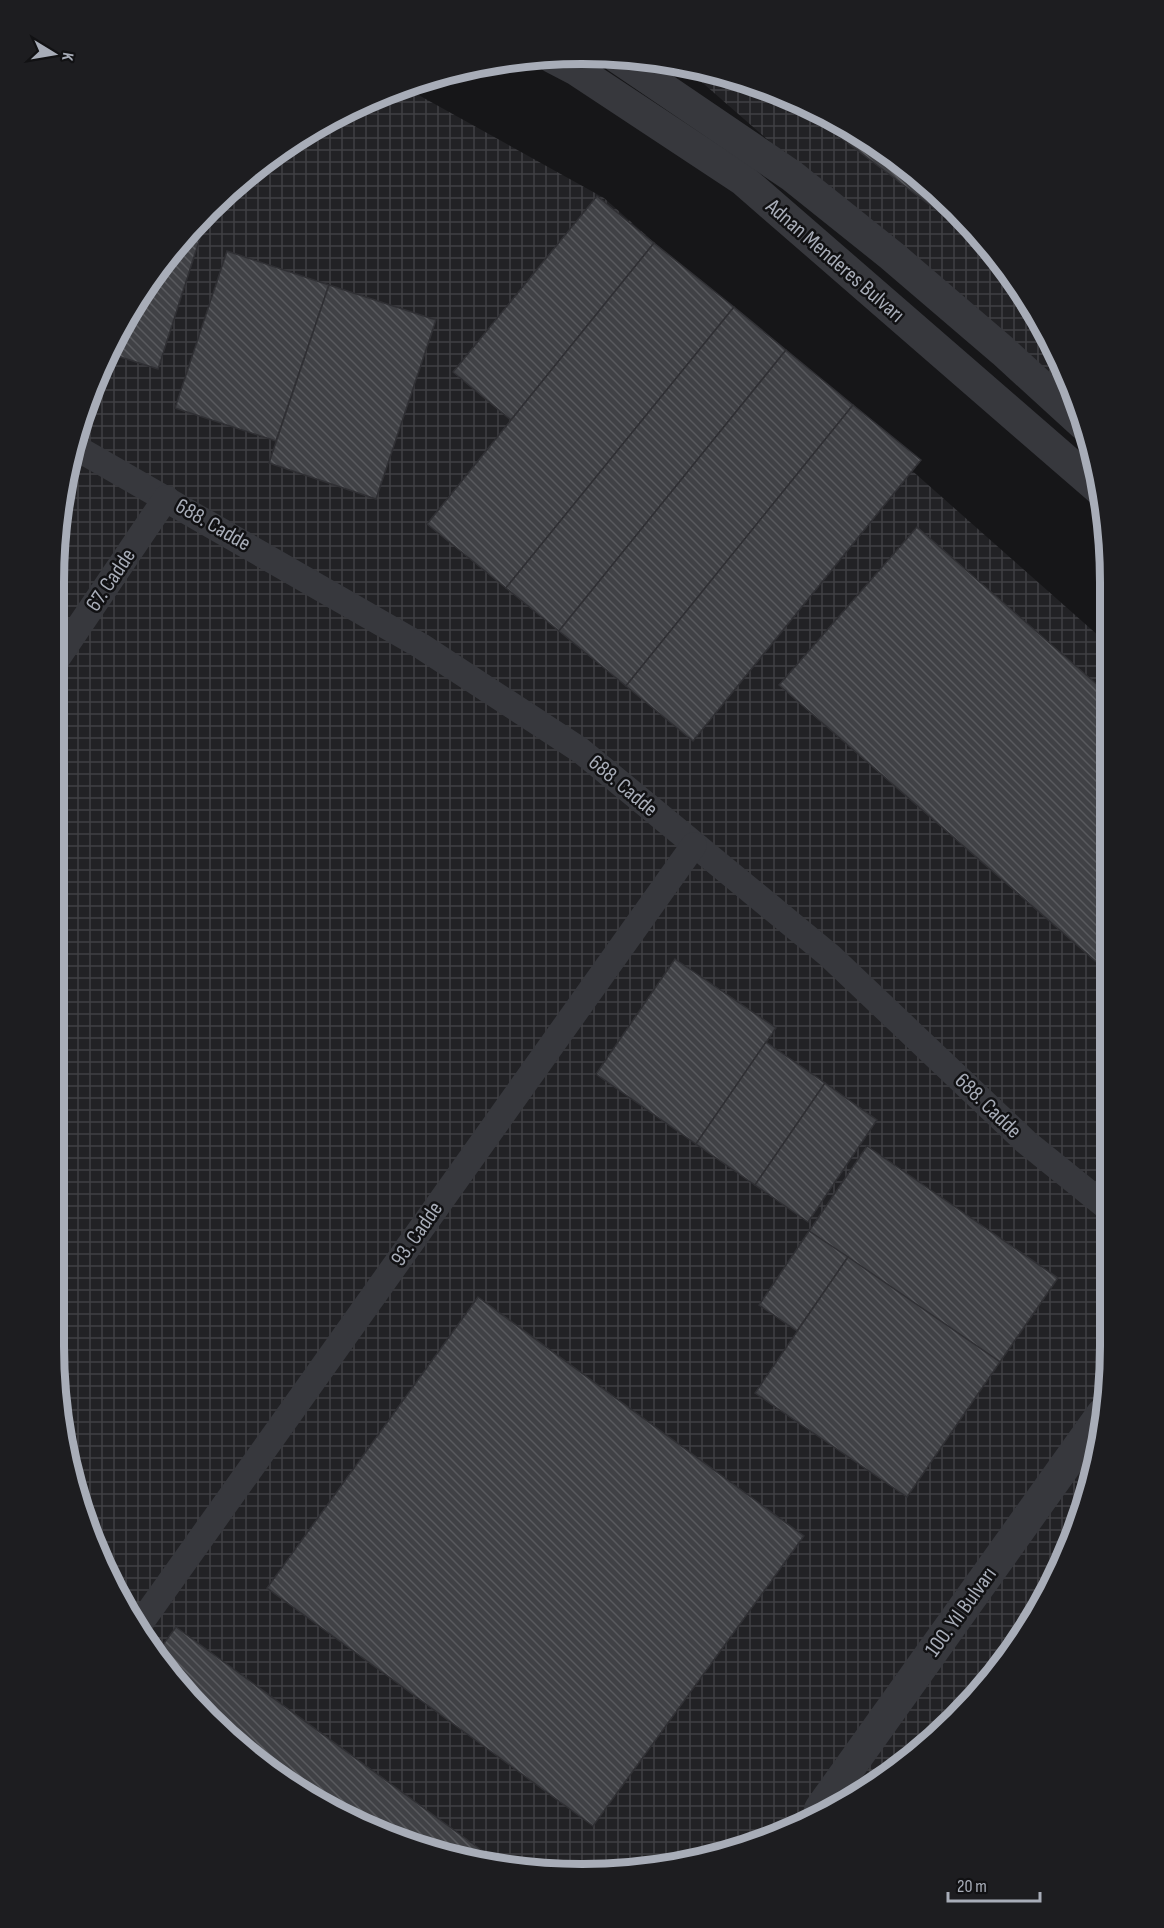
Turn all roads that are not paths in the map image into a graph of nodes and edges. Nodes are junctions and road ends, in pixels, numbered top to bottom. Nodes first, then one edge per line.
1 (567, 65) edge
2 (632, 67) edge
3 (1071, 413) edge
4 (81, 451) edge
5 (1090, 481) edge
6 (166, 498) junction
7 (64, 649) edge
8 (694, 845) junction
9 (1100, 1202) edge
10 (1093, 1426) edge
11 (143, 1620) edge
12 (824, 1803) edge

1 - 5 street, Adnan Menderes Bulvarı
2 - 3 street
4 - 6 street, 688. Cadde
6 - 7 street, 67. Cadde
6 - 8 street, 688. Cadde
8 - 9 street, 688. Cadde
8 - 11 street, 93. Cadde
10 - 12 street, 100. Yıl Bulvarı

